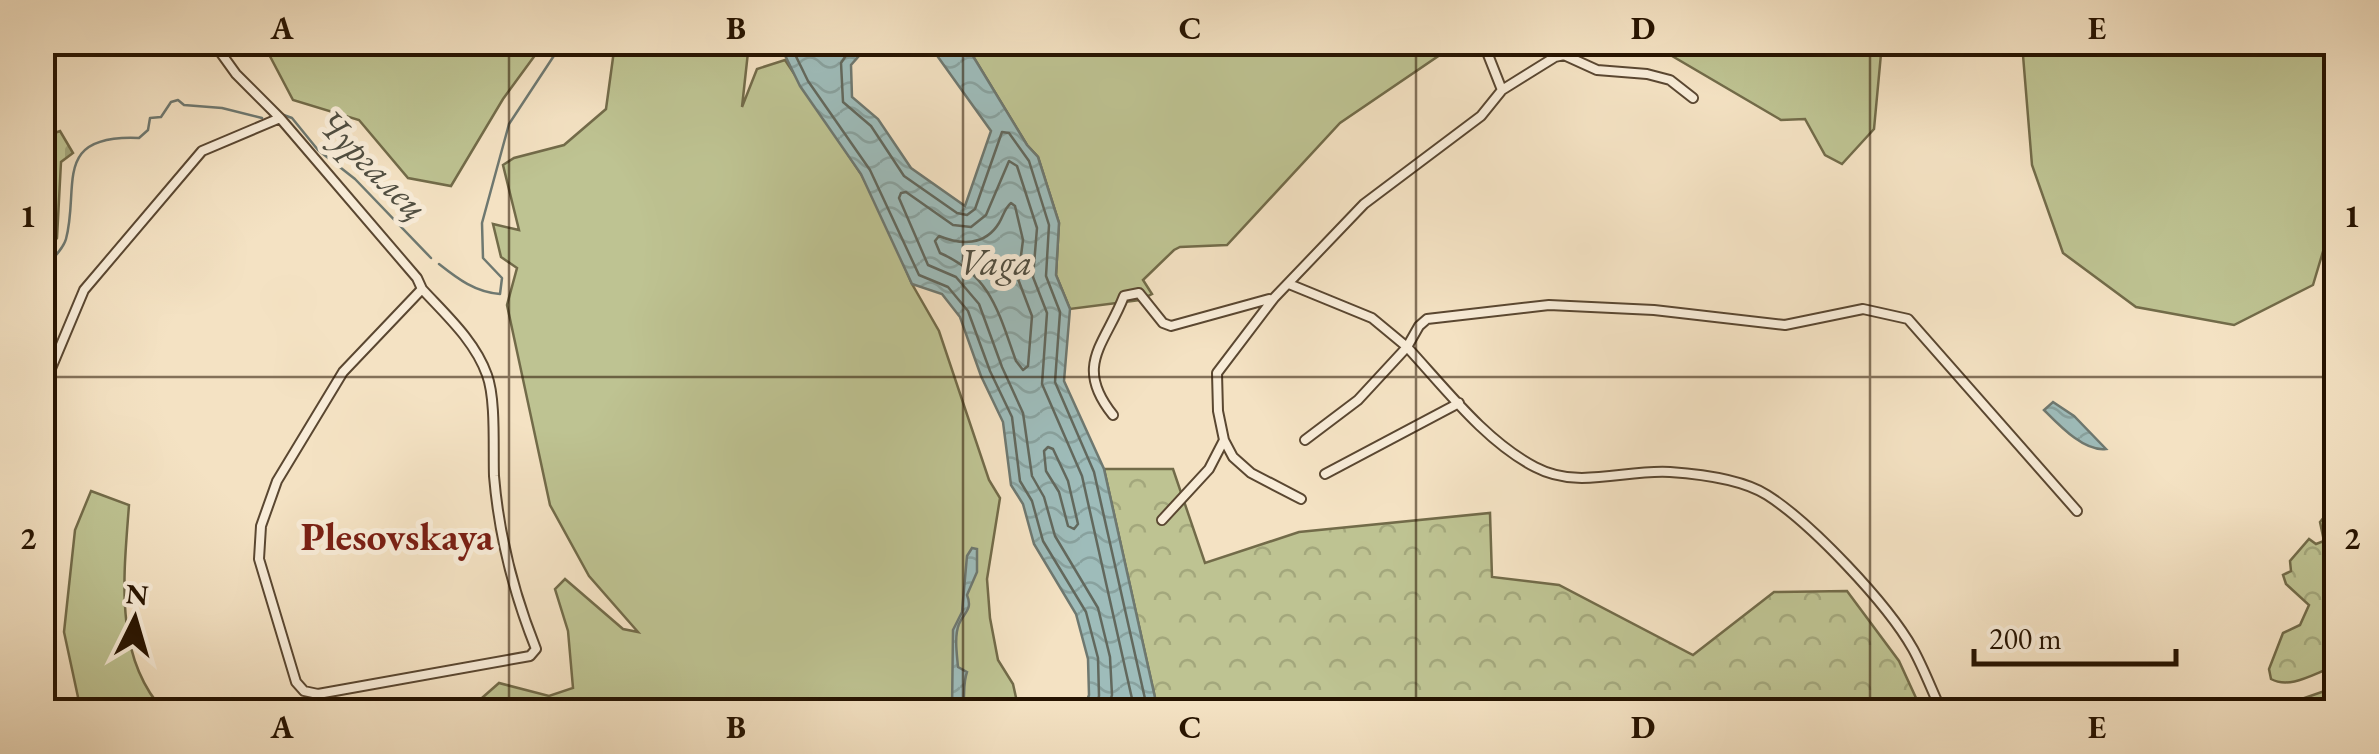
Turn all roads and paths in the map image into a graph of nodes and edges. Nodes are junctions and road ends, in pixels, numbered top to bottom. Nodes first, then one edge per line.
1 (213, 42) edge
2 (1484, 42) edge
3 (1502, 90) junction
4 (1693, 98) dead end
5 (280, 118) junction
6 (1290, 284) junction
7 (422, 289) junction
8 (1274, 298) junction
9 (1406, 347) junction
10 (42, 390) edge
11 (1459, 403) junction
12 (1114, 415) dead end
13 (1224, 440) junction
14 (1305, 440) dead end
15 (1325, 474) dead end
16 (1301, 499) dead end
17 (2077, 511) dead end
18 (1162, 520) dead end
19 (1942, 712) edge

1 - 5 street
2 - 3 street
3 - 4 street
3 - 6 street
5 - 7 street
5 - 10 street
6 - 8 street
6 - 9 street
7 - 7 street
8 - 12 street
8 - 13 street
9 - 11 street
9 - 14 street
9 - 17 street
11 - 15 street
11 - 19 street
13 - 16 street
13 - 18 street

